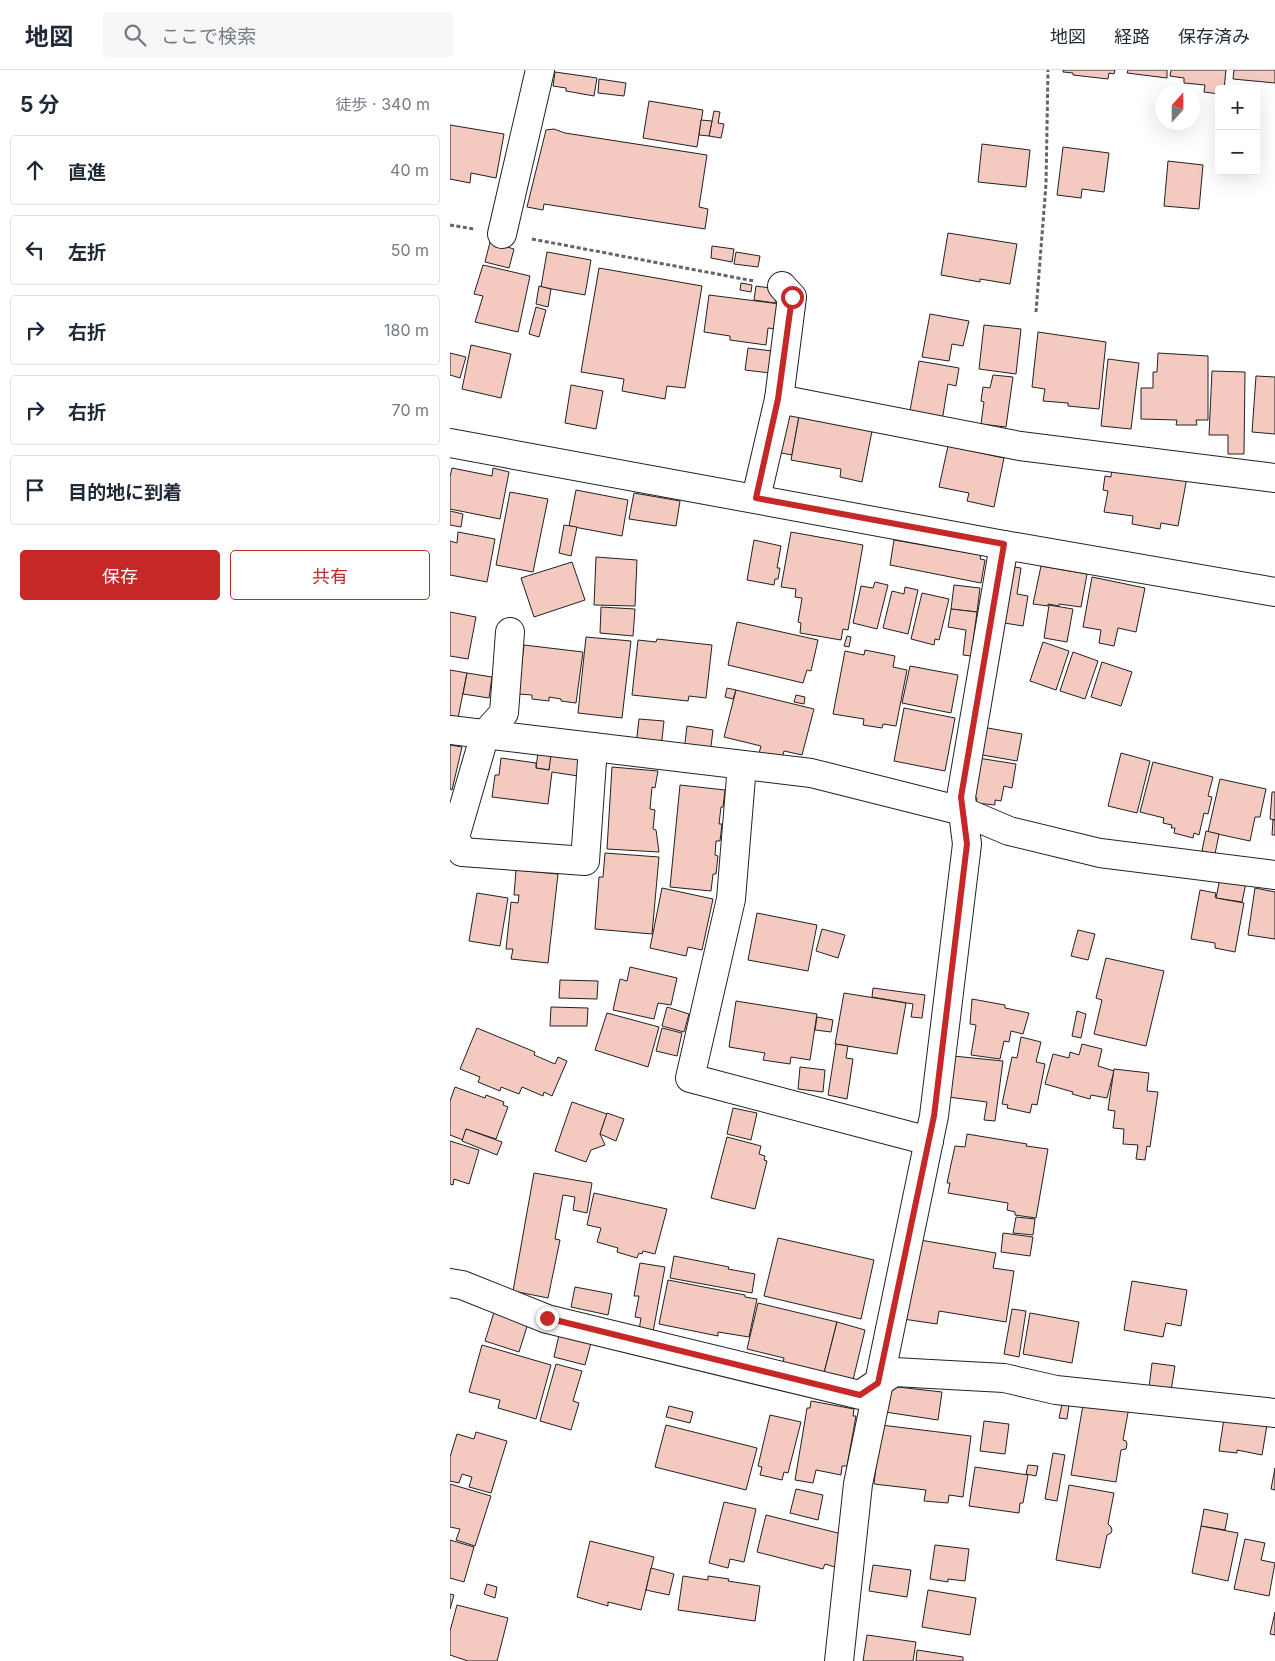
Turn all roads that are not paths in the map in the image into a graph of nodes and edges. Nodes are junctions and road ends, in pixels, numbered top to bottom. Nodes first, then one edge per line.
1 (540, 70) edge
2 (502, 234) road end
3 (782, 286) road end
4 (778, 399) junction
5 (450, 443) edge
6 (1275, 478) edge
7 (756, 498) junction
8 (1004, 544) junction
9 (1275, 592) edge
10 (510, 632) dead end
11 (450, 730) edge
12 (485, 734) junction
13 (593, 747) junction
14 (742, 765) junction
15 (962, 811) junction
16 (1275, 875) edge
17 (929, 1141) junction
18 (450, 1283) edge
19 (878, 1383) junction
20 (1275, 1413) edge
21 (839, 1661) edge

1 - 2 street
3 - 4 street
4 - 6 street
4 - 7 street
5 - 7 street
7 - 8 street
8 - 9 street
8 - 15 street
10 - 12 street
11 - 12 street
12 - 13 street
12 - 13 street
13 - 14 street
14 - 15 street
14 - 17 street
15 - 16 street
15 - 17 street
17 - 19 street
18 - 19 street
19 - 20 street
19 - 21 street

